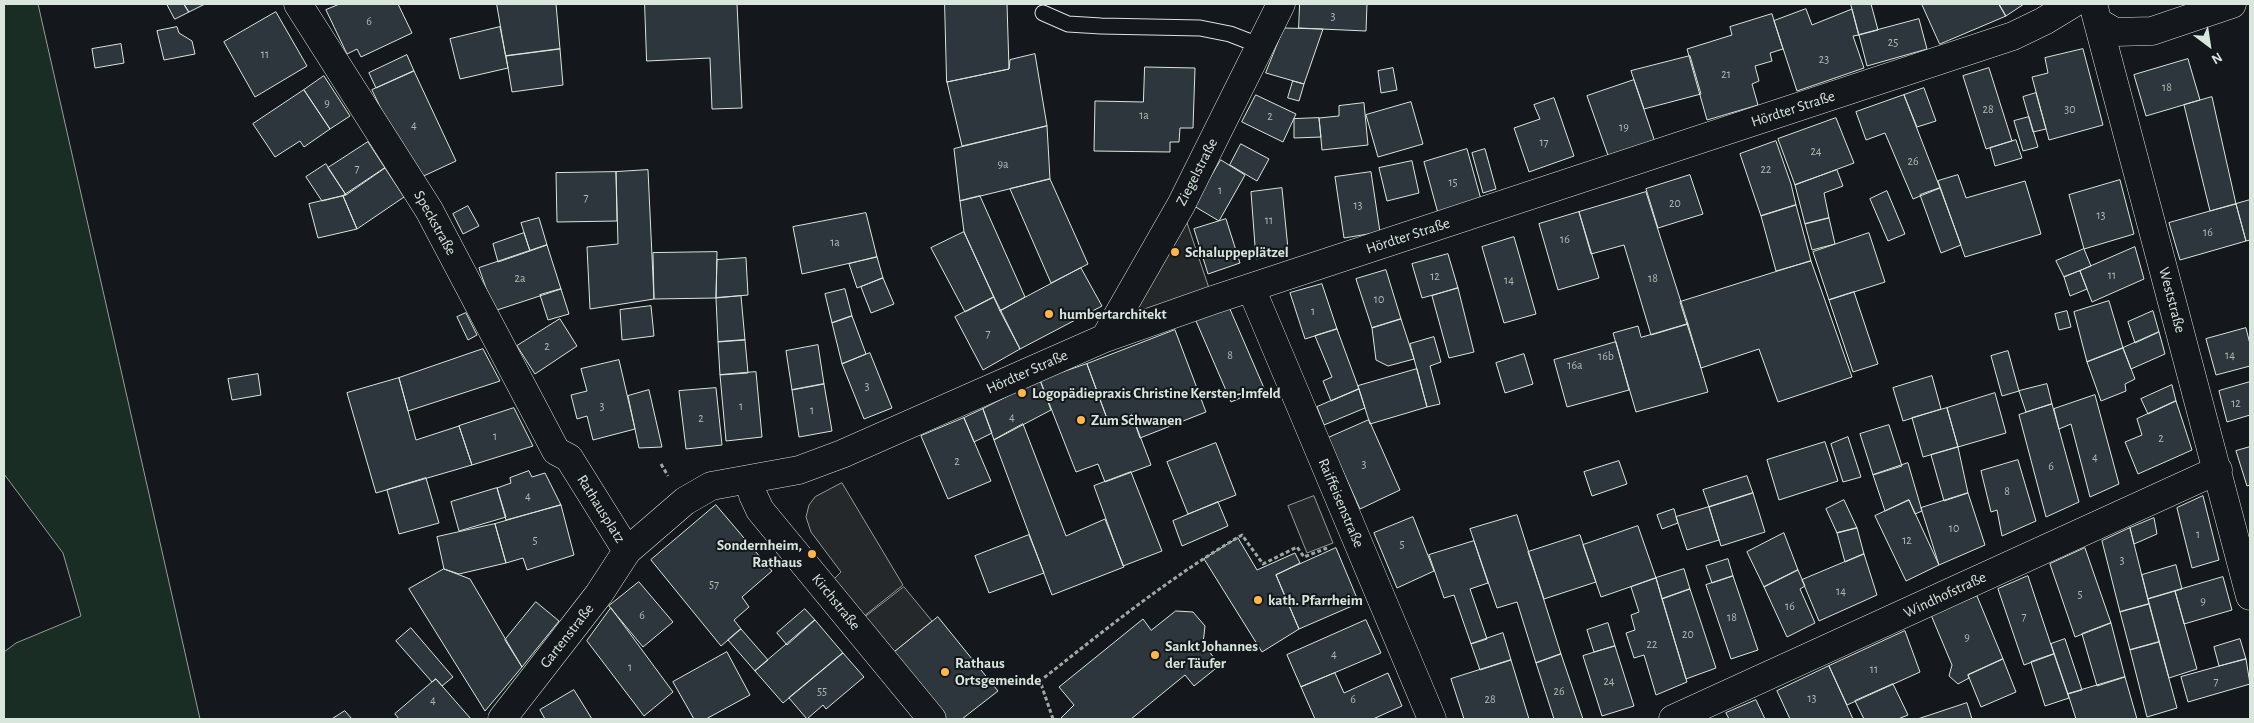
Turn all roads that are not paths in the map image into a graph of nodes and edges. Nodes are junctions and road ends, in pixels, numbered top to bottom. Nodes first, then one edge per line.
1 (298, 4) edge
2 (1281, 4) edge
3 (2072, 4) edge
4 (2232, 4) edge
5 (1043, 13) dead end
6 (2095, 13) edge
7 (1261, 46) junction
8 (1251, 288) junction
9 (1105, 338) junction
10 (556, 451) joint
11 (2218, 470) junction
12 (749, 479) junction
13 (627, 551) junction
14 (2250, 596) edge
15 (502, 719) edge
16 (932, 719) edge
17 (1432, 719) edge
18 (1673, 719) edge

1 - 10 street, Speckstraße
2 - 7 street, Ziegelstraße
3 - 8 street, Hördter Straße
4 - 6 street
5 - 7 lane
6 - 11 street, Weststraße
7 - 9 street, Ziegelstraße
8 - 9 street, Hördter Straße
8 - 17 street, Raiffeisenstraße
9 - 12 street, Hördter Straße
10 - 13 street, Rathausplatz
11 - 14 street, Weststraße
11 - 18 street, Windhofstraße
12 - 13 street, Rathausplatz
12 - 16 street, Kirchstraße
13 - 15 street, Gartenstraße

